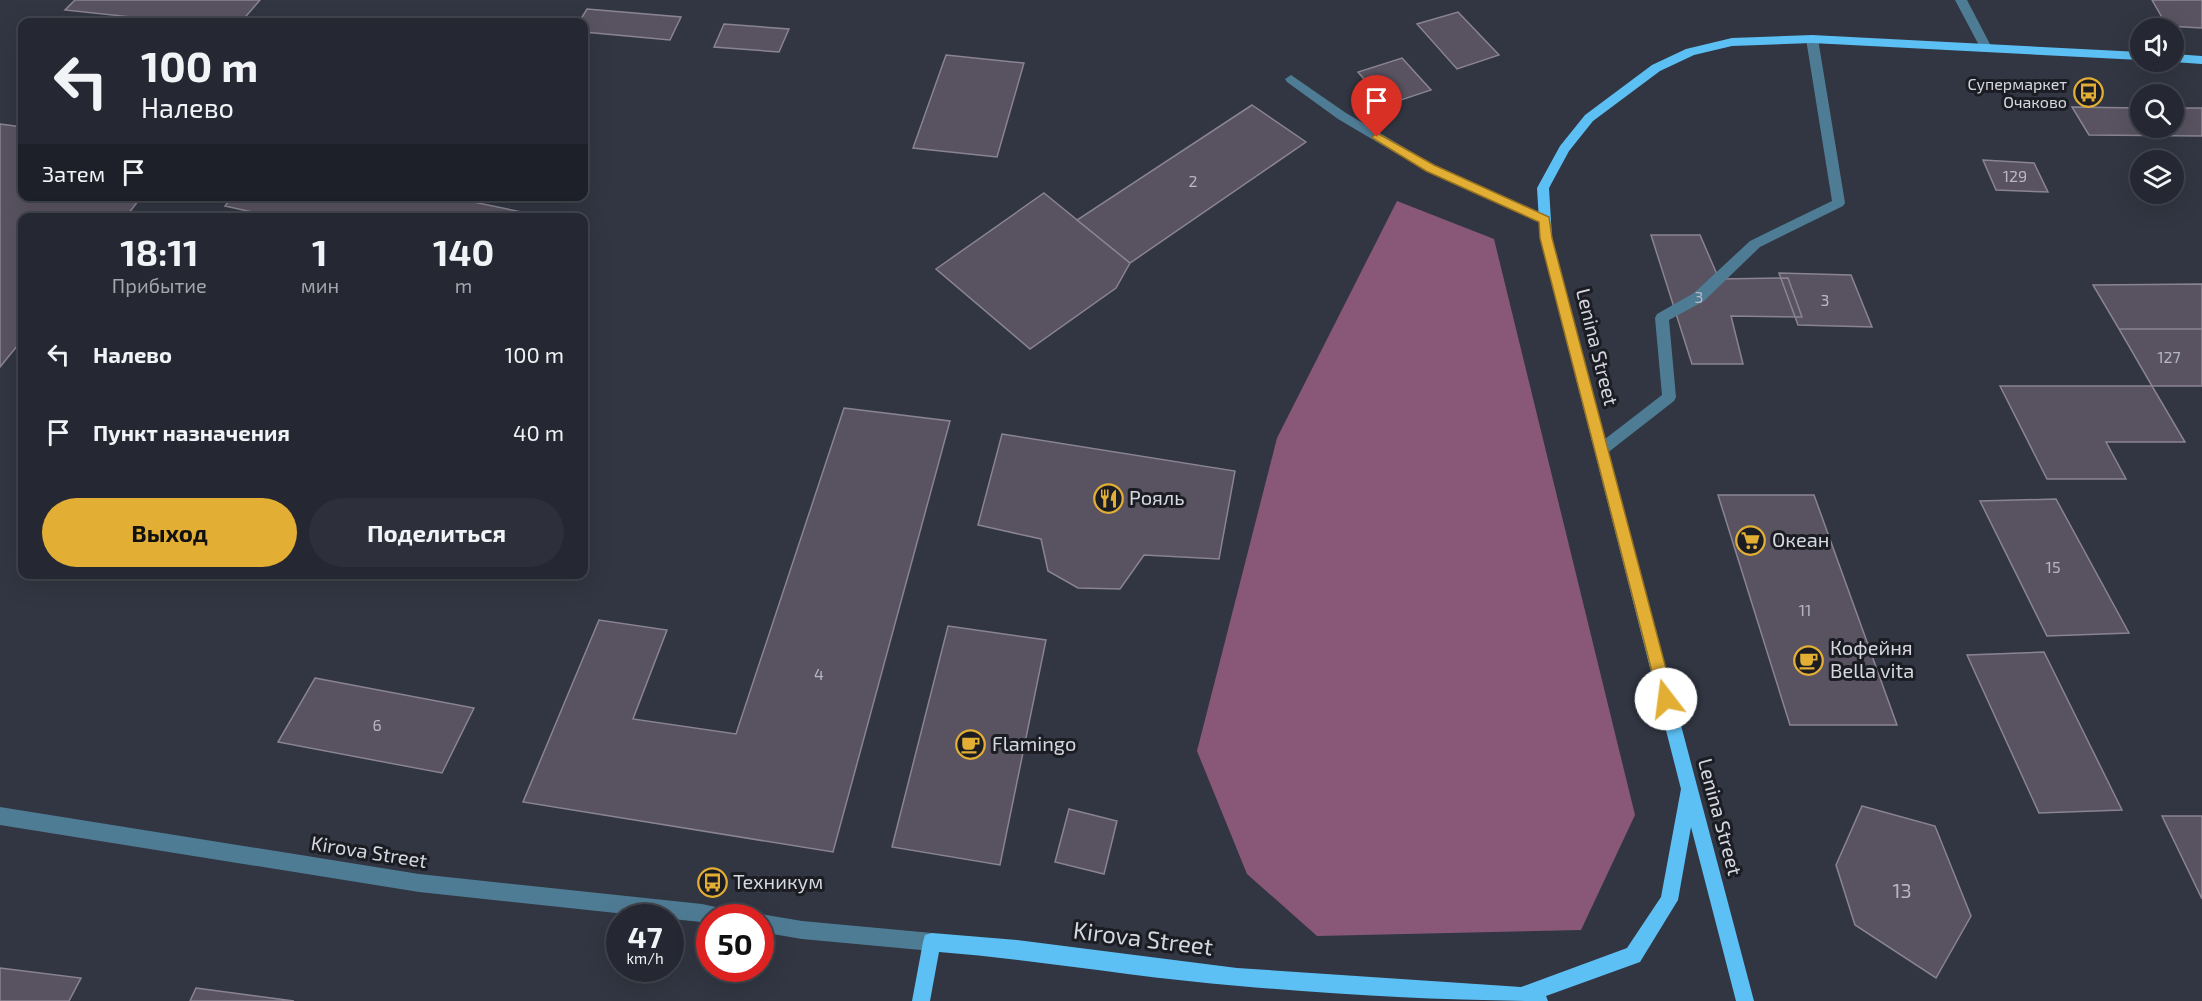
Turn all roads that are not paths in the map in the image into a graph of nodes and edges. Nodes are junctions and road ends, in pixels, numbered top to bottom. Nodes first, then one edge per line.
1 (1961, 0) edge
2 (1812, 39) junction
3 (1986, 48) junction
4 (2130, 55) edge
5 (2184, 59) edge
6 (2202, 60) edge
7 (1291, 79) dead end
8 (1545, 220) junction
9 (1601, 450) junction
10 (1689, 787) junction
11 (0, 816) edge
12 (696, 913) edge
13 (774, 925) edge
14 (932, 942) junction
15 (1520, 996) junction
16 (921, 1001) edge
17 (1539, 1001) edge
18 (1745, 1001) edge

1 - 3 street
2 - 3 main road, Lenina Street
2 - 8 main road, Lenina Street
2 - 9 street
3 - 4 main road, Lenina Street
5 - 6 main road
7 - 8 street
8 - 9 main road, Lenina Street
9 - 10 main road, Lenina Street
10 - 15 main road, Kirova Street
10 - 18 main road, Lenina Street
11 - 12 street, Kirova Street
13 - 14 street, Kirova Street
14 - 15 main road, Kirova Street
14 - 16 main road
15 - 17 main road, Kirova Street

